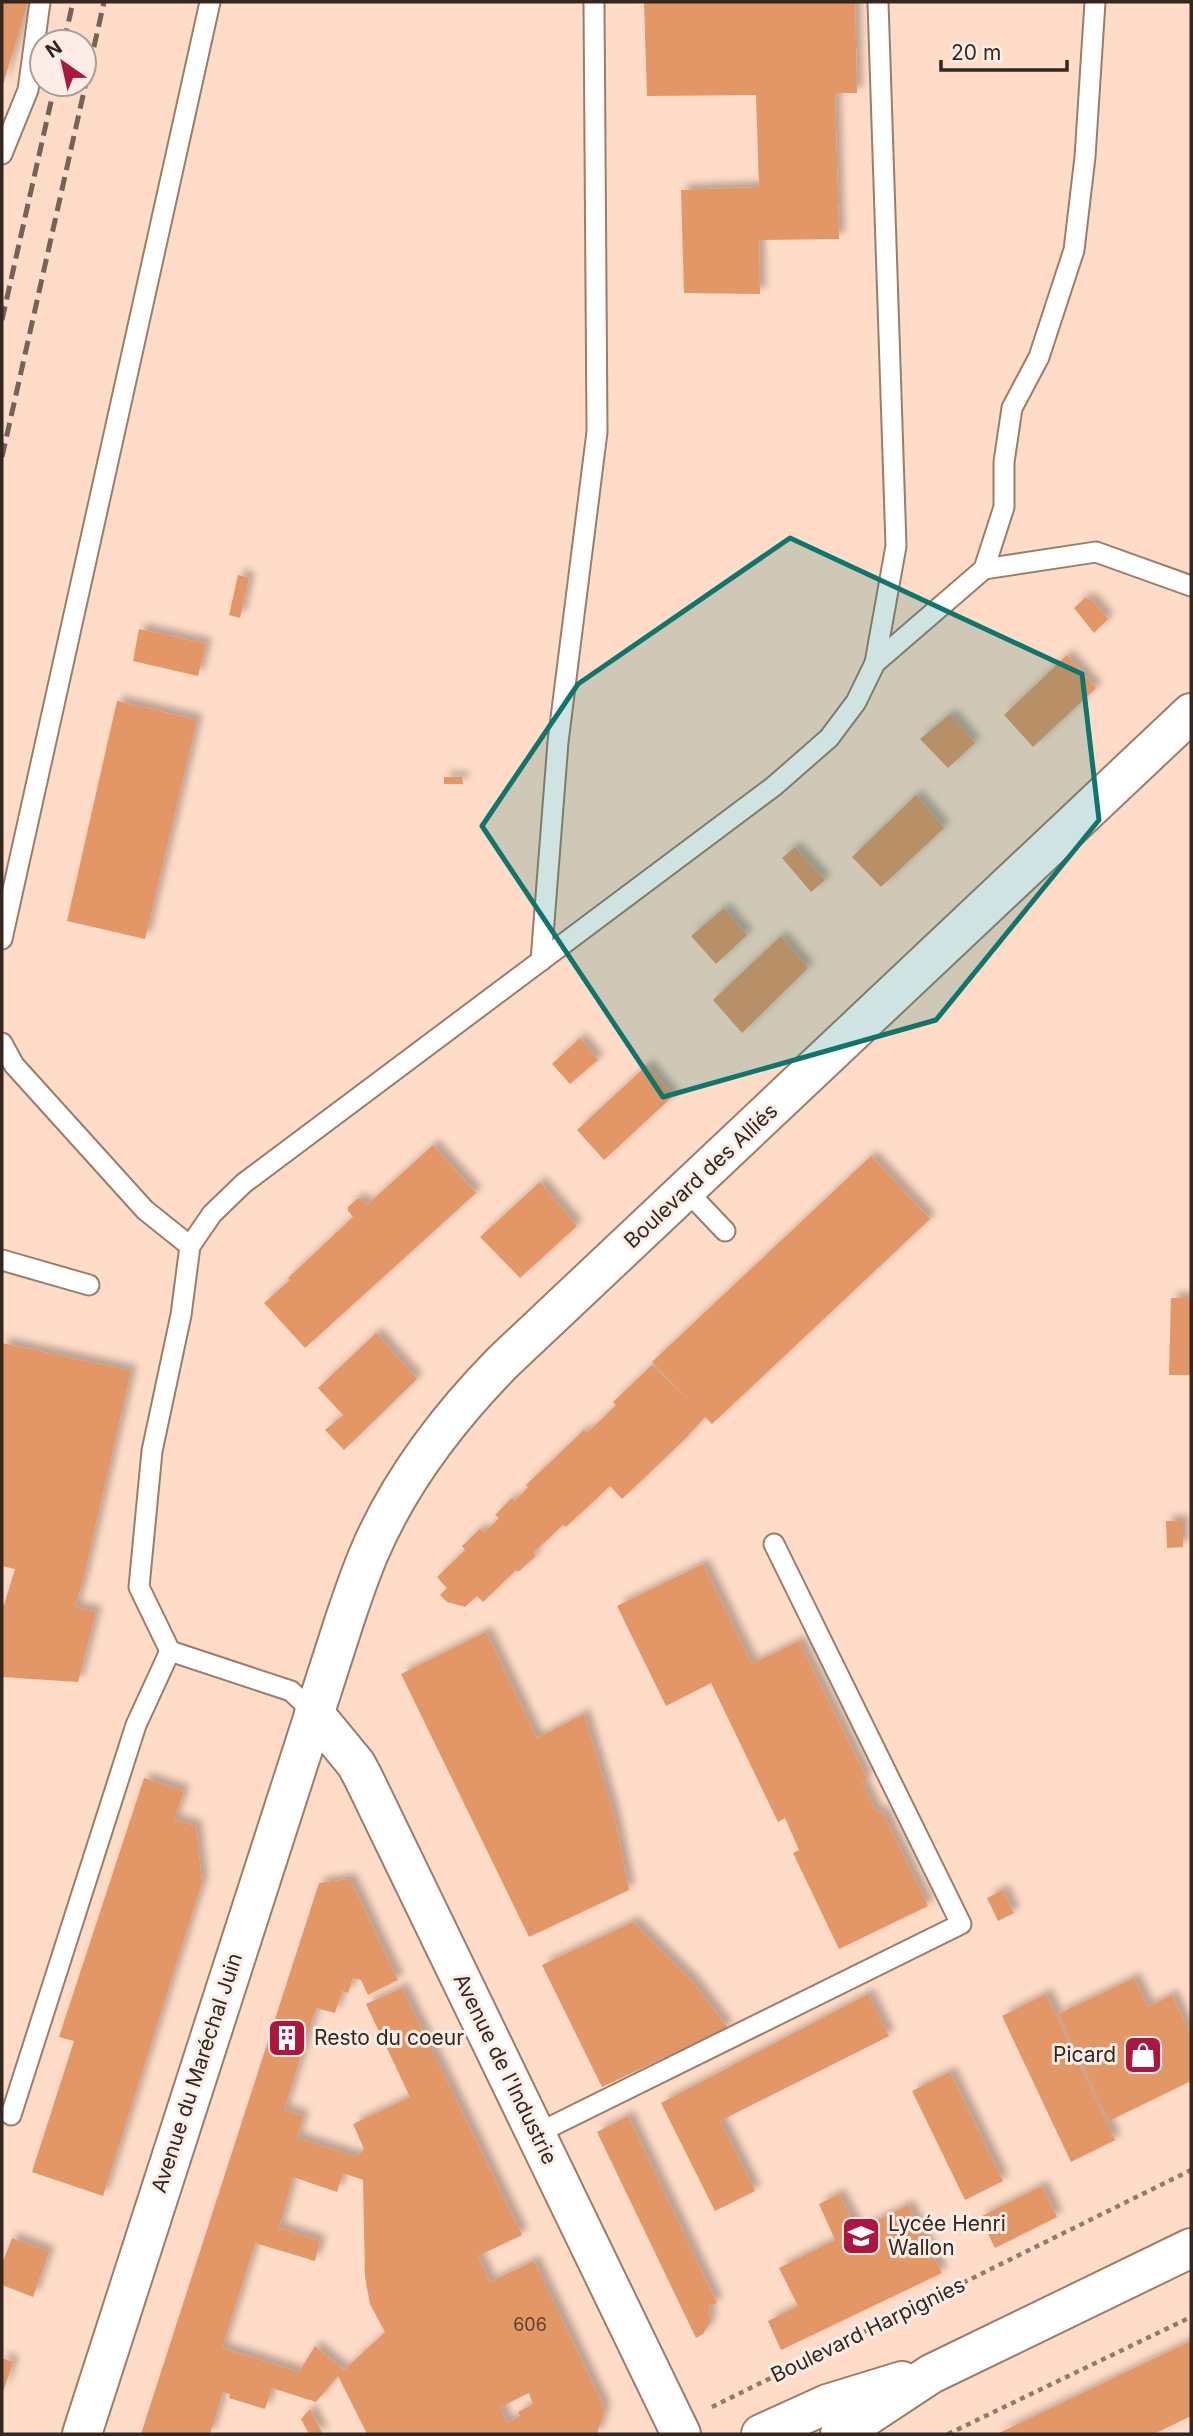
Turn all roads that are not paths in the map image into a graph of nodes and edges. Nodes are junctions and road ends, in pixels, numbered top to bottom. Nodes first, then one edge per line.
1 (40, 2) edge
2 (210, 2) edge
3 (594, 2) edge
4 (877, 2) edge
5 (1096, 2) edge
6 (2, 154) edge
7 (984, 569) junction
8 (1191, 586) edge
9 (875, 663) junction
10 (1191, 713) edge
11 (10, 868) edge
12 (2, 939) edge
13 (541, 961) junction
14 (2, 1043) edge
15 (8, 1071) edge
16 (686, 1190) junction
17 (725, 1231) dead end
18 (190, 1246) junction
19 (2, 1260) edge
20 (89, 1285) dead end
21 (774, 1544) dead end
22 (170, 1650) junction
23 (314, 1713) junction
24 (11, 2115) dead end
25 (536, 2134) junction
26 (1191, 2248) edge
27 (931, 2374) junction
28 (678, 2430) edge
29 (82, 2434) edge
30 (761, 2434) edge
31 (840, 2434) edge

1 - 6 lane
2 - 11 lane
3 - 13 lane
4 - 9 lane
5 - 7 lane
7 - 8 lane
7 - 9 lane
9 - 13 lane
10 - 16 main road, Boulevard des Alliés
11 - 12 lane
13 - 18 lane
14 - 15 lane
15 - 18 lane
16 - 17 lane
16 - 23 main road, Boulevard des Alliés
18 - 22 lane
19 - 20 lane
21 - 25 lane
22 - 23 lane
22 - 24 lane
23 - 25 main road, Avenue de l'Industrie
23 - 29 main road, Avenue du Maréchal Juin
25 - 28 main road, Avenue de l'Industrie
26 - 27 main road
27 - 30 main road
27 - 31 main road

